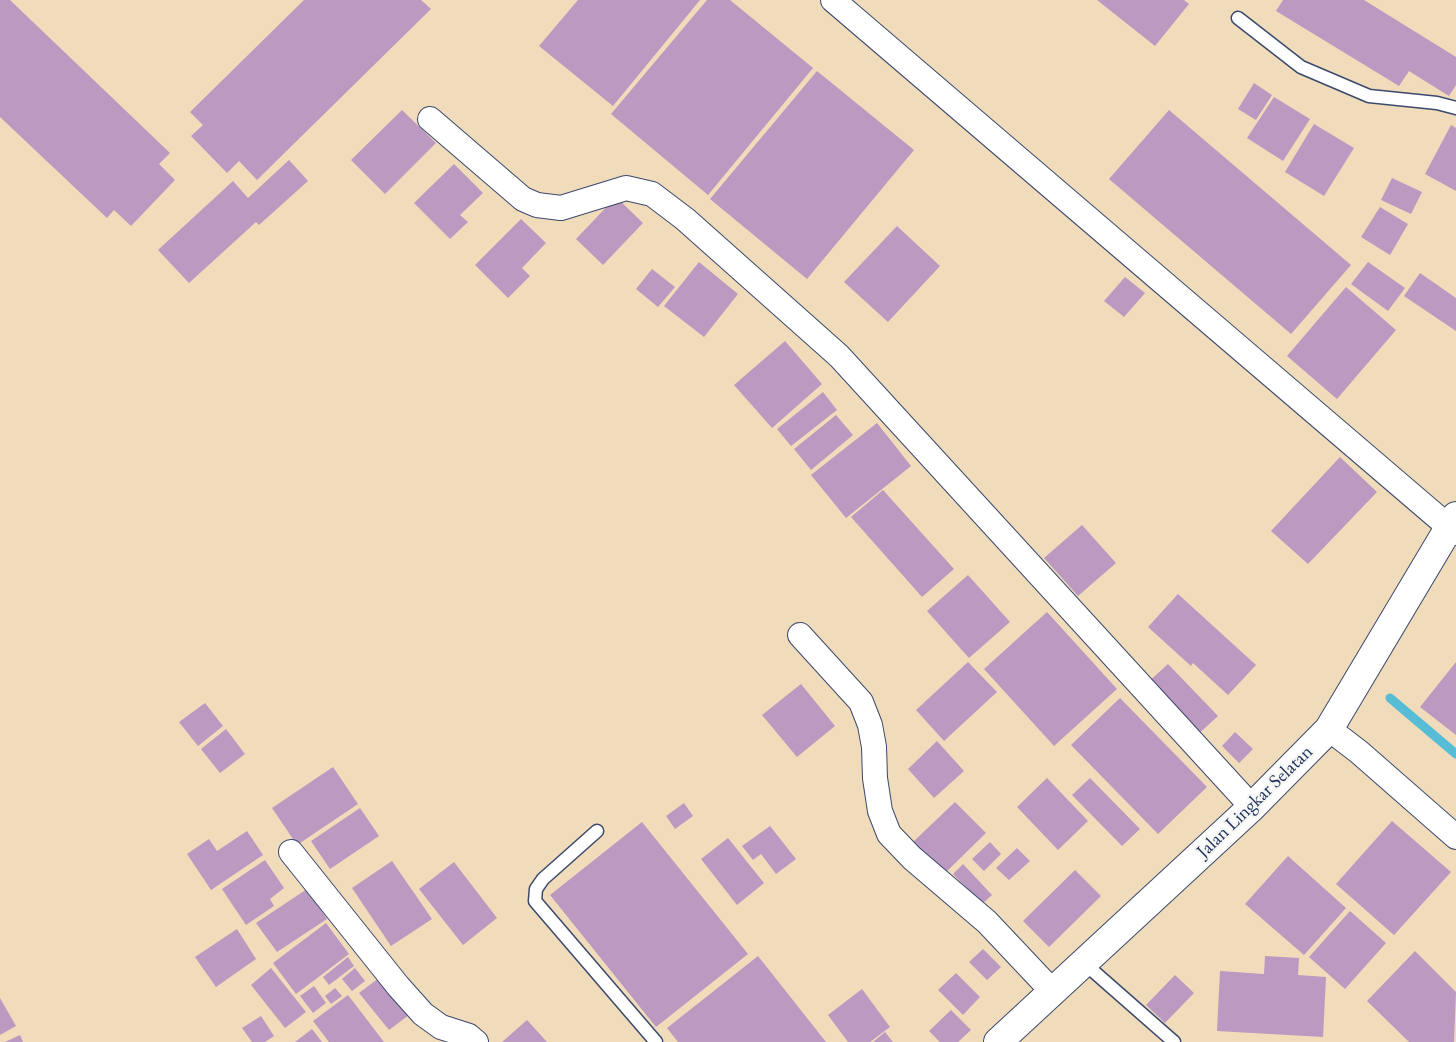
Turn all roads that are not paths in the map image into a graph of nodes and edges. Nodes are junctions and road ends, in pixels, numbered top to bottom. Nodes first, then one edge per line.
1 (833, 0) edge
2 (1238, 18) dead end
3 (1456, 108) edge
4 (430, 119) dead end
5 (1454, 526) edge
6 (800, 635) dead end
7 (1329, 729) junction
8 (1252, 807) junction
9 (597, 831) dead end
10 (1456, 837) edge
11 (291, 852) dead end
12 (1084, 963) junction
13 (1053, 992) junction
14 (476, 1042) edge
15 (656, 1042) edge
16 (998, 1042) edge
17 (1174, 1042) edge

1 - 5 street
2 - 3 lane
4 - 8 street
5 - 7 highway, Jalan Lingkar Selatan
6 - 13 street
7 - 8 highway, Jalan Lingkar Selatan
7 - 10 street
8 - 12 highway, Jalan Lingkar Selatan
9 - 15 lane
11 - 14 street
12 - 13 highway, Jalan Lingkar Selatan
12 - 17 lane
13 - 16 highway, Jalan Lingkar Selatan

